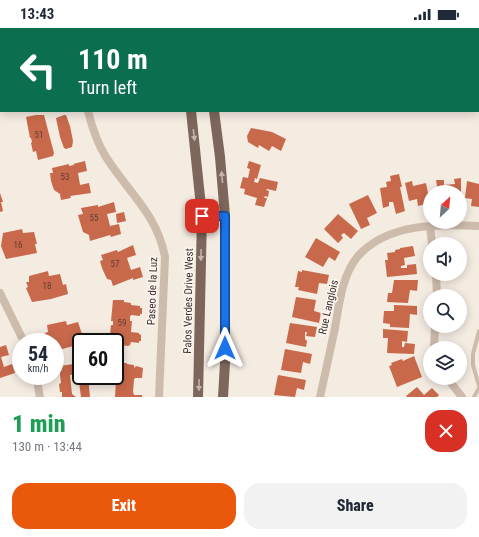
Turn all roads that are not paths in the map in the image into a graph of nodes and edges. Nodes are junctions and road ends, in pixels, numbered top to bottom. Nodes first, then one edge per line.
1 (88, 112) edge
2 (191, 112) edge
3 (214, 112) edge
4 (202, 216) junction
5 (225, 216) junction
6 (467, 226) edge
7 (479, 226) edge
8 (423, 227) edge
9 (0, 293) edge
10 (479, 332) edge
11 (20, 333) edge
12 (38, 385) edge
13 (453, 385) edge
14 (479, 387) edge
15 (40, 397) edge
16 (159, 397) edge
17 (198, 397) edge
18 (223, 397) edge
19 (320, 397) edge
20 (462, 397) edge
21 (474, 397) edge

1 - 16 street, Paseo de la Luz
2 -> 4 main road, Palos Verdes Drive West
5 -> 3 main road
4 - 5 main road
4 -> 17 main road, Palos Verdes Drive West
5 - 18 main road
6 - 7 street, Rue Langlois
8 - 19 street, Rue Langlois
9 - 11 street
10 - 14 lane
12 - 15 street
13 - 20 street
14 - 21 lane

